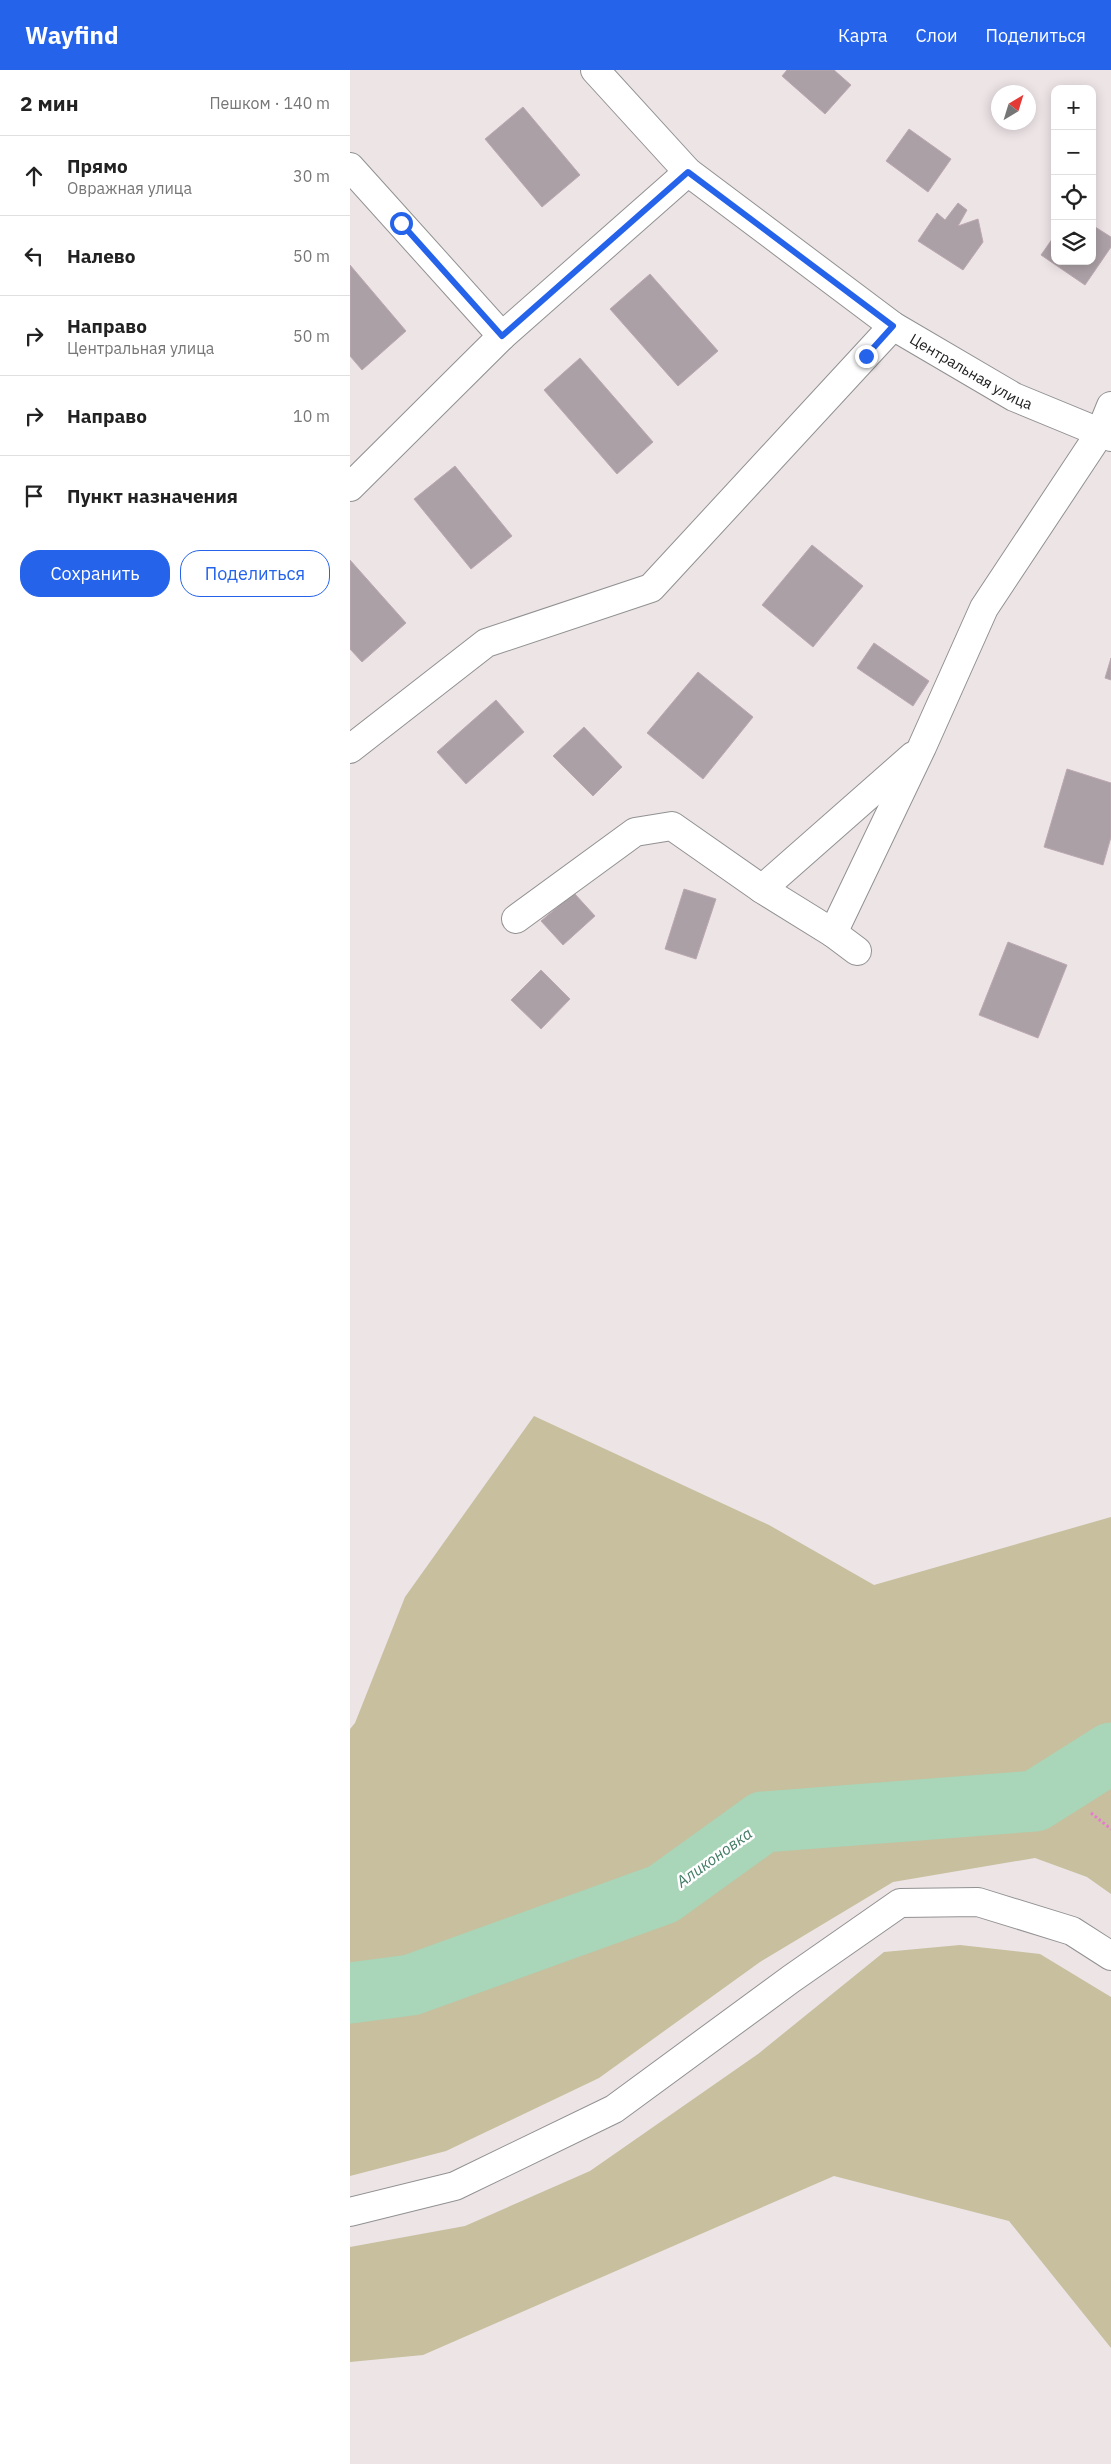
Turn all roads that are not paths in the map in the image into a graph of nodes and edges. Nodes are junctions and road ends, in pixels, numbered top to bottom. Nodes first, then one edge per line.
1 (595, 70) edge
2 (350, 167) edge
3 (688, 172) junction
4 (893, 326) junction
5 (502, 336) junction
6 (1111, 406) edge
7 (1105, 435) edge
8 (350, 487) edge
9 (922, 747) junction
10 (350, 749) edge
11 (762, 889) junction
12 (516, 919) dead end
13 (833, 933) junction
14 (857, 951) dead end
15 (1111, 1956) edge
16 (350, 2212) edge

1 - 3 street, Центральная улица
2 - 5 street
3 - 4 street, Центральная улица
3 - 5 street
4 - 7 street, Центральная улица
4 - 10 street
5 - 8 street
6 - 7 street
7 - 9 street
9 - 11 street
9 - 13 street
11 - 12 street
11 - 13 street
13 - 14 street
15 - 16 street

